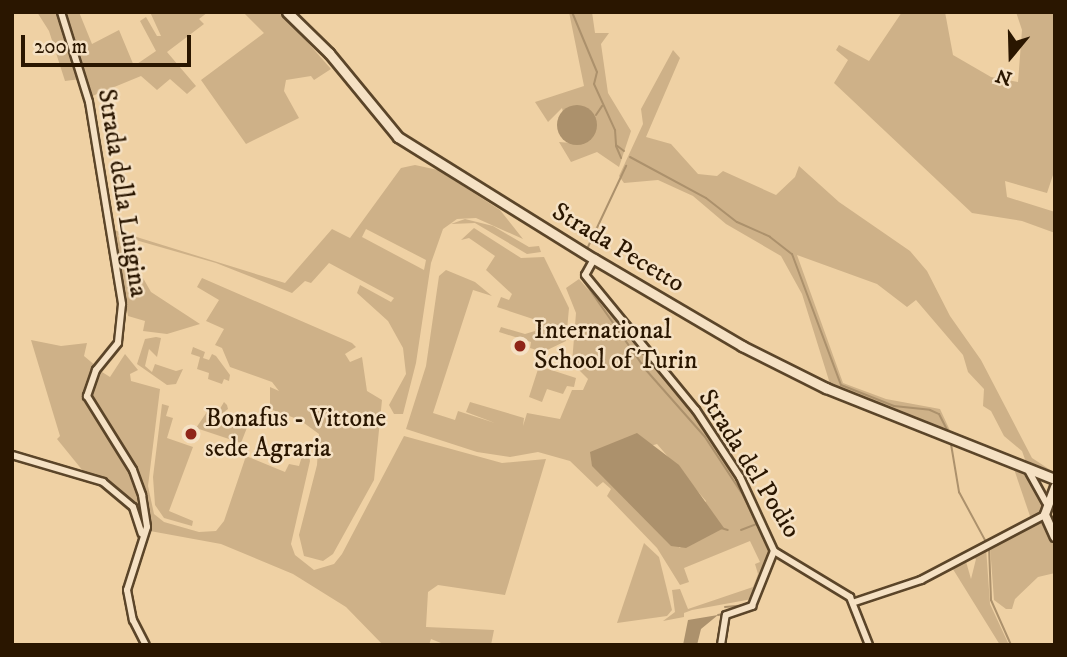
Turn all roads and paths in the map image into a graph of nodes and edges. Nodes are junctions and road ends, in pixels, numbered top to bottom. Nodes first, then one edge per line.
1 (61, 12) edge
2 (287, 12) edge
3 (594, 259) junction
4 (12, 455) edge
5 (1028, 470) junction
6 (1055, 479) edge
7 (1055, 487) edge
8 (1046, 502) junction
9 (1045, 515) junction
10 (142, 534) junction
11 (1055, 537) edge
12 (774, 551) junction
13 (855, 602) junction
14 (146, 645) edge
15 (721, 645) edge
16 (869, 645) edge

1 - 10 street, Strada della Luigina
2 - 3 main road, Strada Pecetto
3 - 5 main road, Strada Pecetto
3 - 12 street, Strada del Podio
4 - 10 street
5 - 6 main road, Strada Pecetto
5 - 8 street
7 - 8 street
8 - 9 street
9 - 11 street
9 - 13 street
10 - 14 street, Strada della Luigina
12 - 13 street, Strada del Podio
12 - 15 street
13 - 16 street

